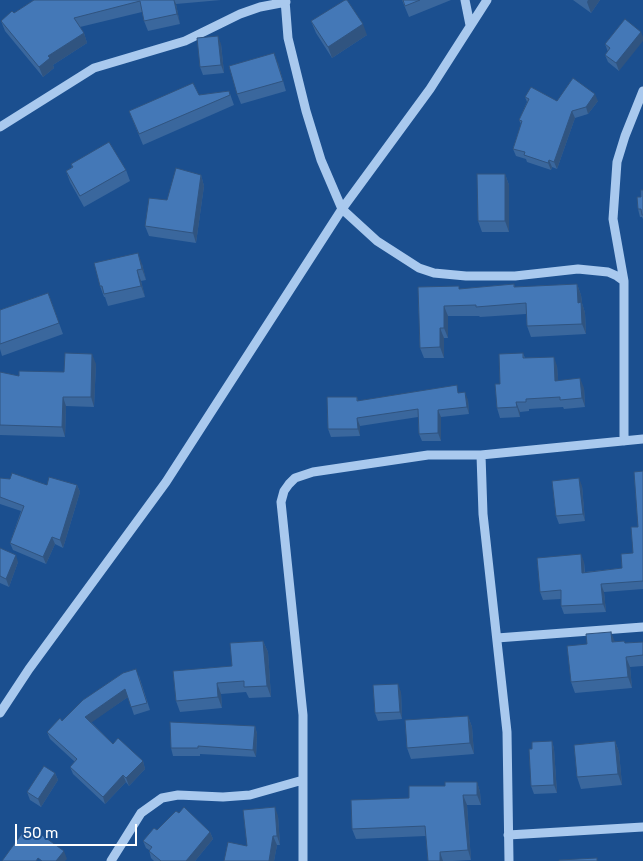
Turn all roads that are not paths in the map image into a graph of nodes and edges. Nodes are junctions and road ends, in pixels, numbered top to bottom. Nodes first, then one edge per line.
1 (464, 0) edge
2 (487, 0) edge
3 (286, 1) edge
4 (470, 25) junction
5 (643, 91) edge
6 (0, 127) edge
7 (342, 209) junction
8 (624, 281) junction
9 (643, 439) edge
10 (624, 441) junction
11 (481, 456) junction
12 (643, 627) edge
13 (497, 638) junction
14 (0, 712) edge
15 (303, 780) junction
16 (643, 827) edge
17 (508, 835) junction
18 (111, 861) edge
19 (303, 861) edge
20 (509, 861) edge

1 - 4 street
2 - 4 street
3 - 6 street
3 - 7 street
4 - 7 street
5 - 8 street
7 - 8 street
7 - 14 street
8 - 10 street
9 - 10 street
10 - 11 street
11 - 13 street
11 - 15 street
12 - 13 street
13 - 17 street
15 - 18 street
15 - 19 street
16 - 17 street
17 - 20 street

